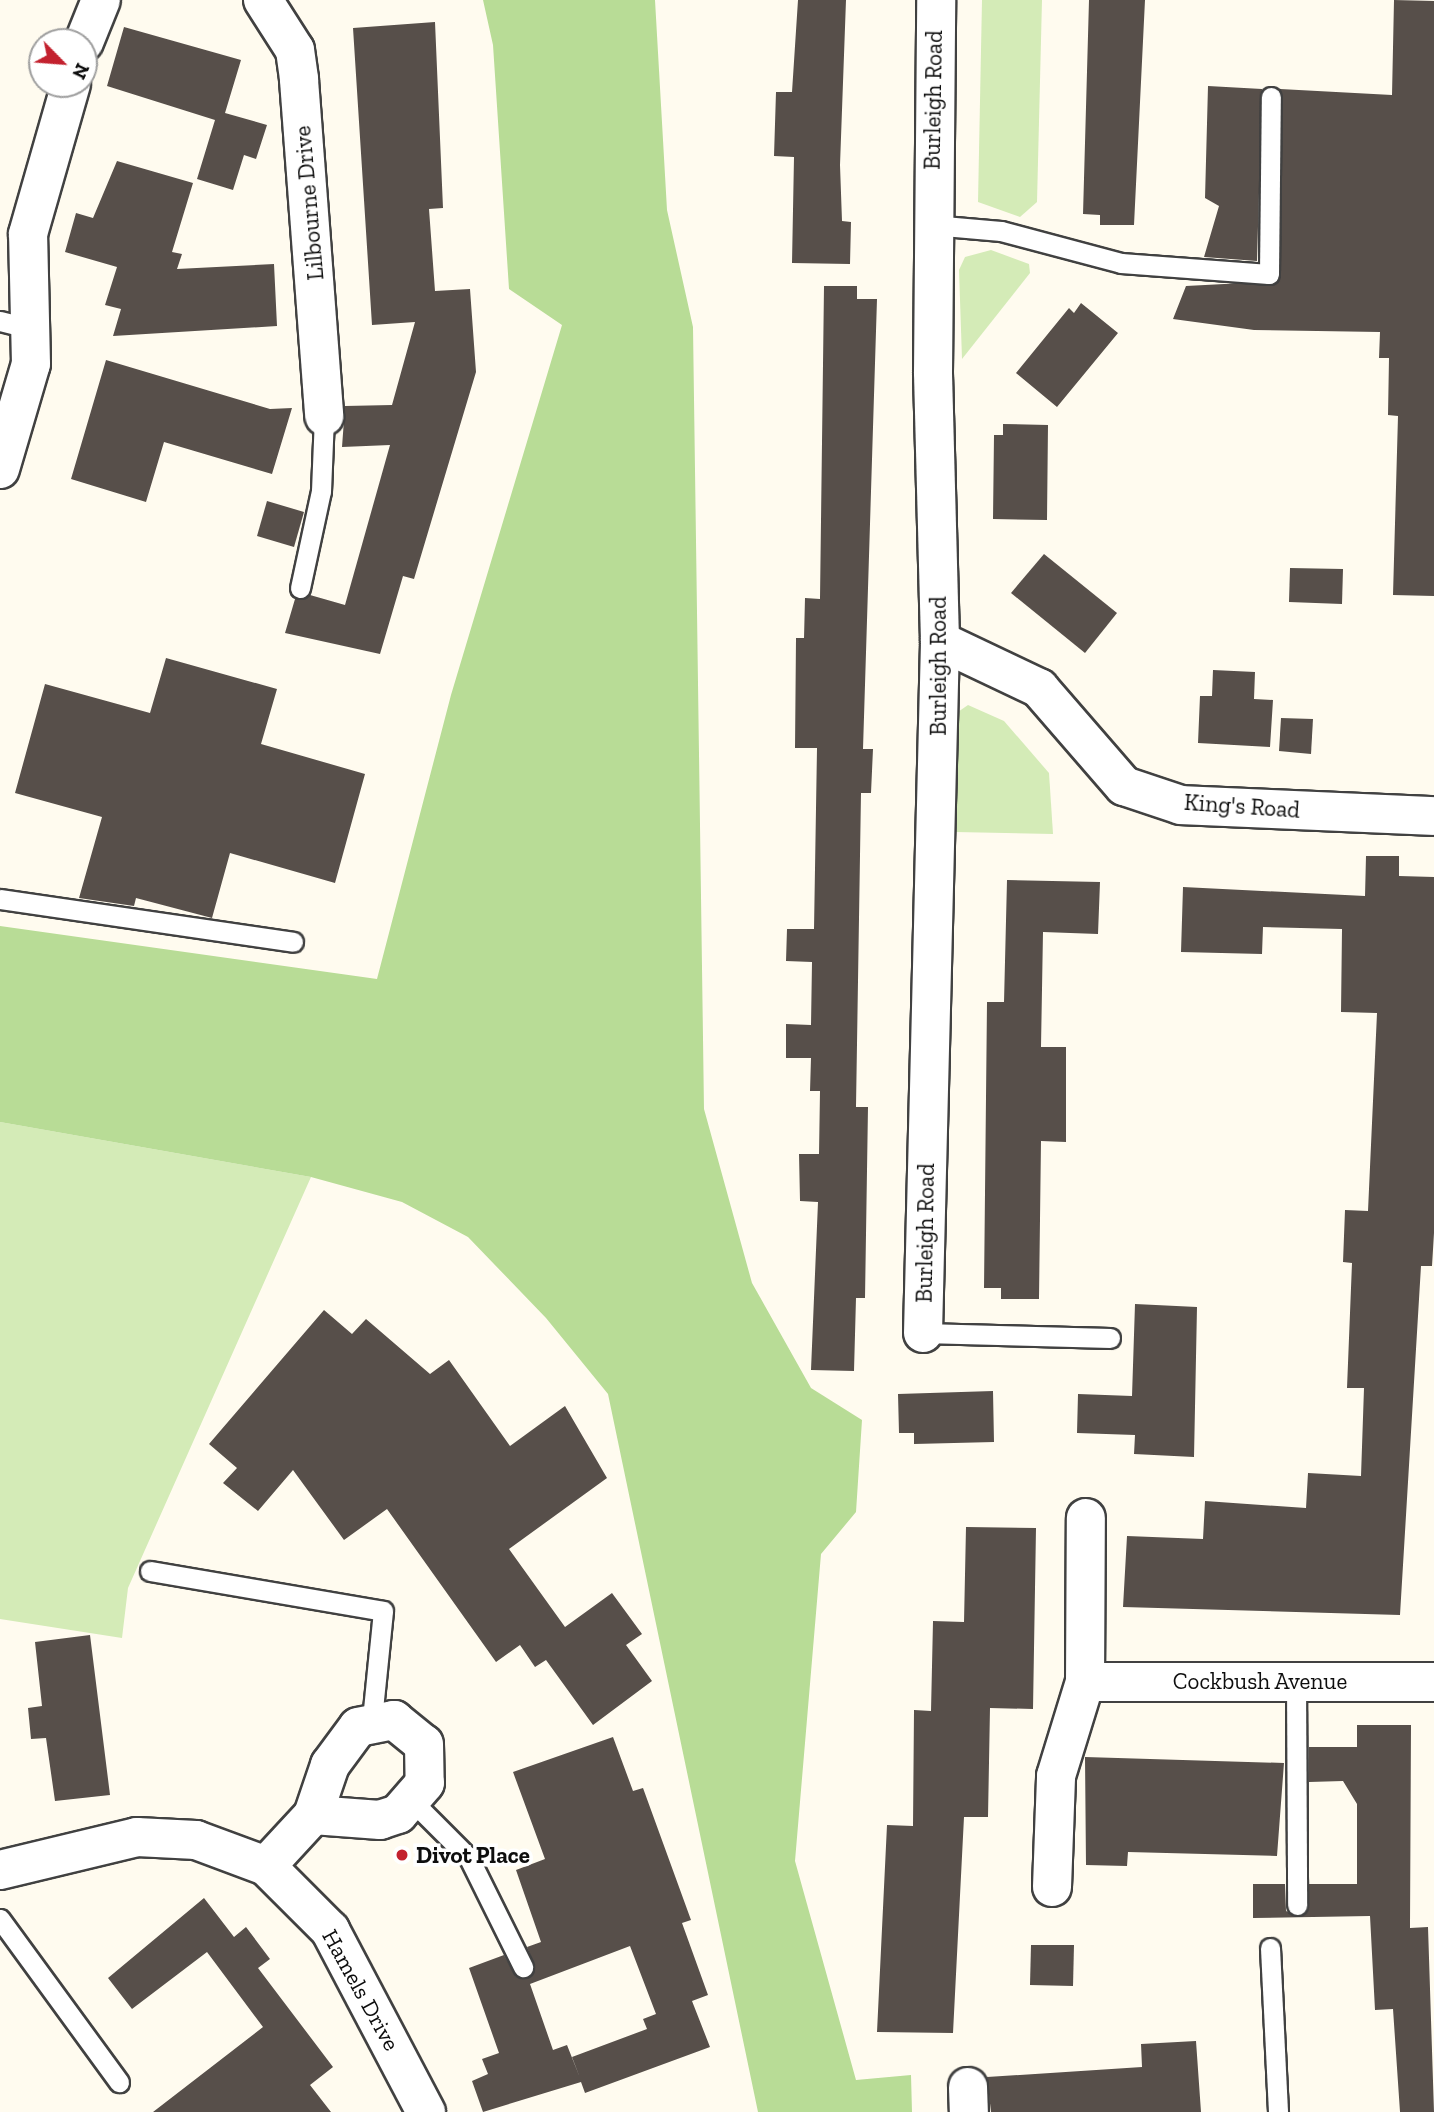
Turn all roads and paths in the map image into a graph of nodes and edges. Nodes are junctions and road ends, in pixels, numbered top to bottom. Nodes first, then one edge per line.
1 (101, 0) edge
2 (263, 0) edge
3 (936, 0) edge
4 (90, 28) edge
5 (1271, 97) dead end
6 (67, 98) edge
7 (932, 225) junction
8 (16, 325) edge
9 (324, 416) joint
10 (0, 469) edge
11 (300, 588) dead end
12 (940, 641) junction
13 (1434, 816) edge
14 (0, 899) edge
15 (293, 942) dead end
16 (923, 1333) joint
17 (1110, 1338) dead end
18 (1086, 1518) dead end
19 (150, 1571) dead end
20 (1296, 1681) junction
21 (1085, 1682) junction
22 (1434, 1682) edge
23 (372, 1719) junction
24 (413, 1802) junction
25 (313, 1815) junction
26 (266, 1866) junction
27 (0, 1870) edge
28 (1052, 1887) dead end
29 (1297, 1905) dead end
30 (0, 1919) edge
31 (1269, 1948) dead end
32 (523, 1967) dead end
33 (119, 2082) dead end
34 (415, 2107) edge
35 (1278, 2112) edge

1 - 4 street
2 - 9 street, Lilbourne Drive
3 - 7 street, Burleigh Road
5 - 7 lane
6 - 8 street
7 - 12 street, Burleigh Road
8 - 10 street
9 - 11 lane
12 - 13 street, King's Road
12 - 16 street, Burleigh Road
14 - 15 lane
16 - 17 lane
18 - 21 street
19 - 23 lane
20 - 21 street, Cockbush Avenue
20 - 22 street, Cockbush Avenue
20 - 29 lane
21 - 28 street
23 - 24 street
23 - 25 street
24 - 25 street
24 - 32 lane
25 - 26 street
26 - 27 street, Hamels Drive
26 - 34 street, Hamels Drive
30 - 33 lane
31 - 35 lane

